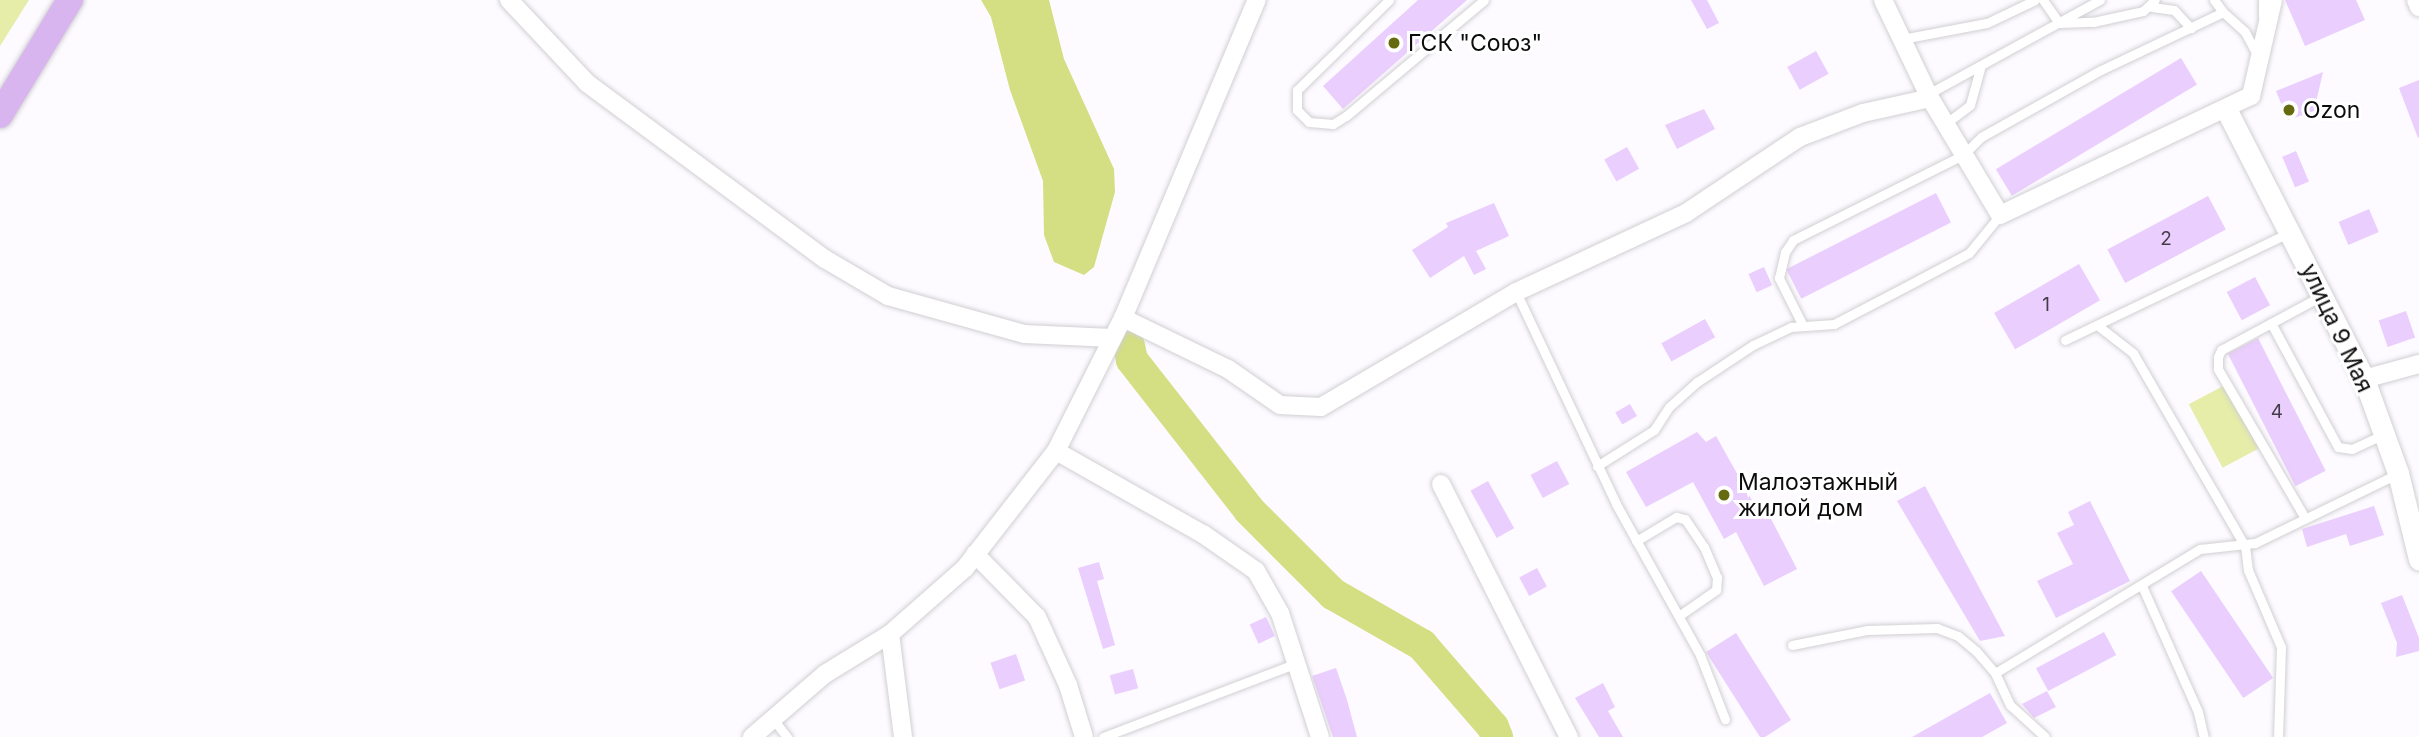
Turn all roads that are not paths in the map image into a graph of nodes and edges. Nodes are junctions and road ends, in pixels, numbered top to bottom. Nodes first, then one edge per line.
1 (70, 0) edge
2 (509, 0) edge
3 (1257, 0) edge
4 (1389, 0) edge
5 (1484, 0) edge
6 (1883, 0) edge
7 (2035, 0) edge
8 (2043, 0) edge
9 (2100, 0) edge
10 (2214, 0) edge
11 (2263, 0) edge
12 (2273, 0) edge
13 (2416, 0) edge
14 (2154, 3) edge
15 (2419, 7) edge
16 (2222, 12) junction
17 (2059, 23) junction
18 (2190, 27) junction
19 (1902, 40) junction
20 (2261, 63) junction
21 (1981, 65) junction
22 (1929, 96) junction
23 (2226, 109) junction
24 (0, 115) edge
25 (1945, 124) junction
26 (1963, 155) junction
27 (2000, 215) junction
28 (2290, 232) junction
29 (1516, 292) junction
30 (2324, 294) junction
31 (1123, 318) junction
32 (2271, 323) junction
33 (2097, 325) junction
34 (1803, 326) junction
35 (1112, 338) junction
36 (2065, 340) dead end
37 (2419, 364) edge
38 (2364, 379) junction
39 (2384, 434) junction
40 (1056, 451) junction
41 (1597, 466) junction
42 (2399, 473) junction
43 (1441, 484) dead end
44 (2305, 518) junction
45 (1636, 541) junction
46 (2245, 546) junction
47 (975, 554) junction
48 (2419, 559) edge
49 (2142, 586) junction
50 (1680, 615) junction
51 (890, 634) junction
52 (1792, 645) dead end
53 (1298, 663) junction
54 (1996, 673) junction
55 (773, 719) junction
56 (1725, 719) dead end
57 (752, 737) edge
58 (787, 737) edge
59 (904, 737) edge
60 (1084, 737) edge
61 (1103, 737) edge
62 (1320, 737) edge
63 (1569, 737) edge
64 (2045, 737) edge
65 (2204, 737) edge
66 (2278, 737) edge

1 - 24 main road
2 - 35 street
3 - 31 street
4 - 5 lane
6 - 19 street
7 - 19 lane
8 - 17 lane
9 - 17 lane
10 - 16 lane
11 - 20 lane
12 - 20 street
13 - 15 street
14 - 17 lane
14 - 18 lane
16 - 18 lane
16 - 20 lane
17 - 21 lane
18 - 26 lane
19 - 22 street
20 - 23 street
21 - 22 lane
21 - 25 lane
22 - 25 street
22 - 29 street
23 - 27 street
23 - 28 street, улица 9 Мая
25 - 26 street
26 - 27 street
26 - 34 lane
27 - 34 lane
28 - 30 street, улица 9 Мая
28 - 33 lane
29 - 31 street
29 - 41 lane
30 - 32 lane
30 - 38 street, улица 9 Мая
31 - 35 street
32 - 39 lane
32 - 44 lane
33 - 36 lane
33 - 46 lane
34 - 41 lane
35 - 40 street
37 - 38 street
38 - 39 street, улица 9 Мая
39 - 42 street, улица 9 Мая
40 - 47 street
40 - 53 street
41 - 45 lane
42 - 44 lane
42 - 48 street, улица 9 Мая
43 - 63 street
44 - 46 lane
45 - 50 lane
45 - 50 lane
46 - 49 lane
46 - 66 lane
47 - 51 street
47 - 60 street
49 - 54 lane
49 - 65 lane
50 - 56 lane
51 - 55 street
51 - 59 street
52 - 54 lane
53 - 61 lane
53 - 62 street
54 - 64 lane
55 - 57 street
55 - 58 lane

